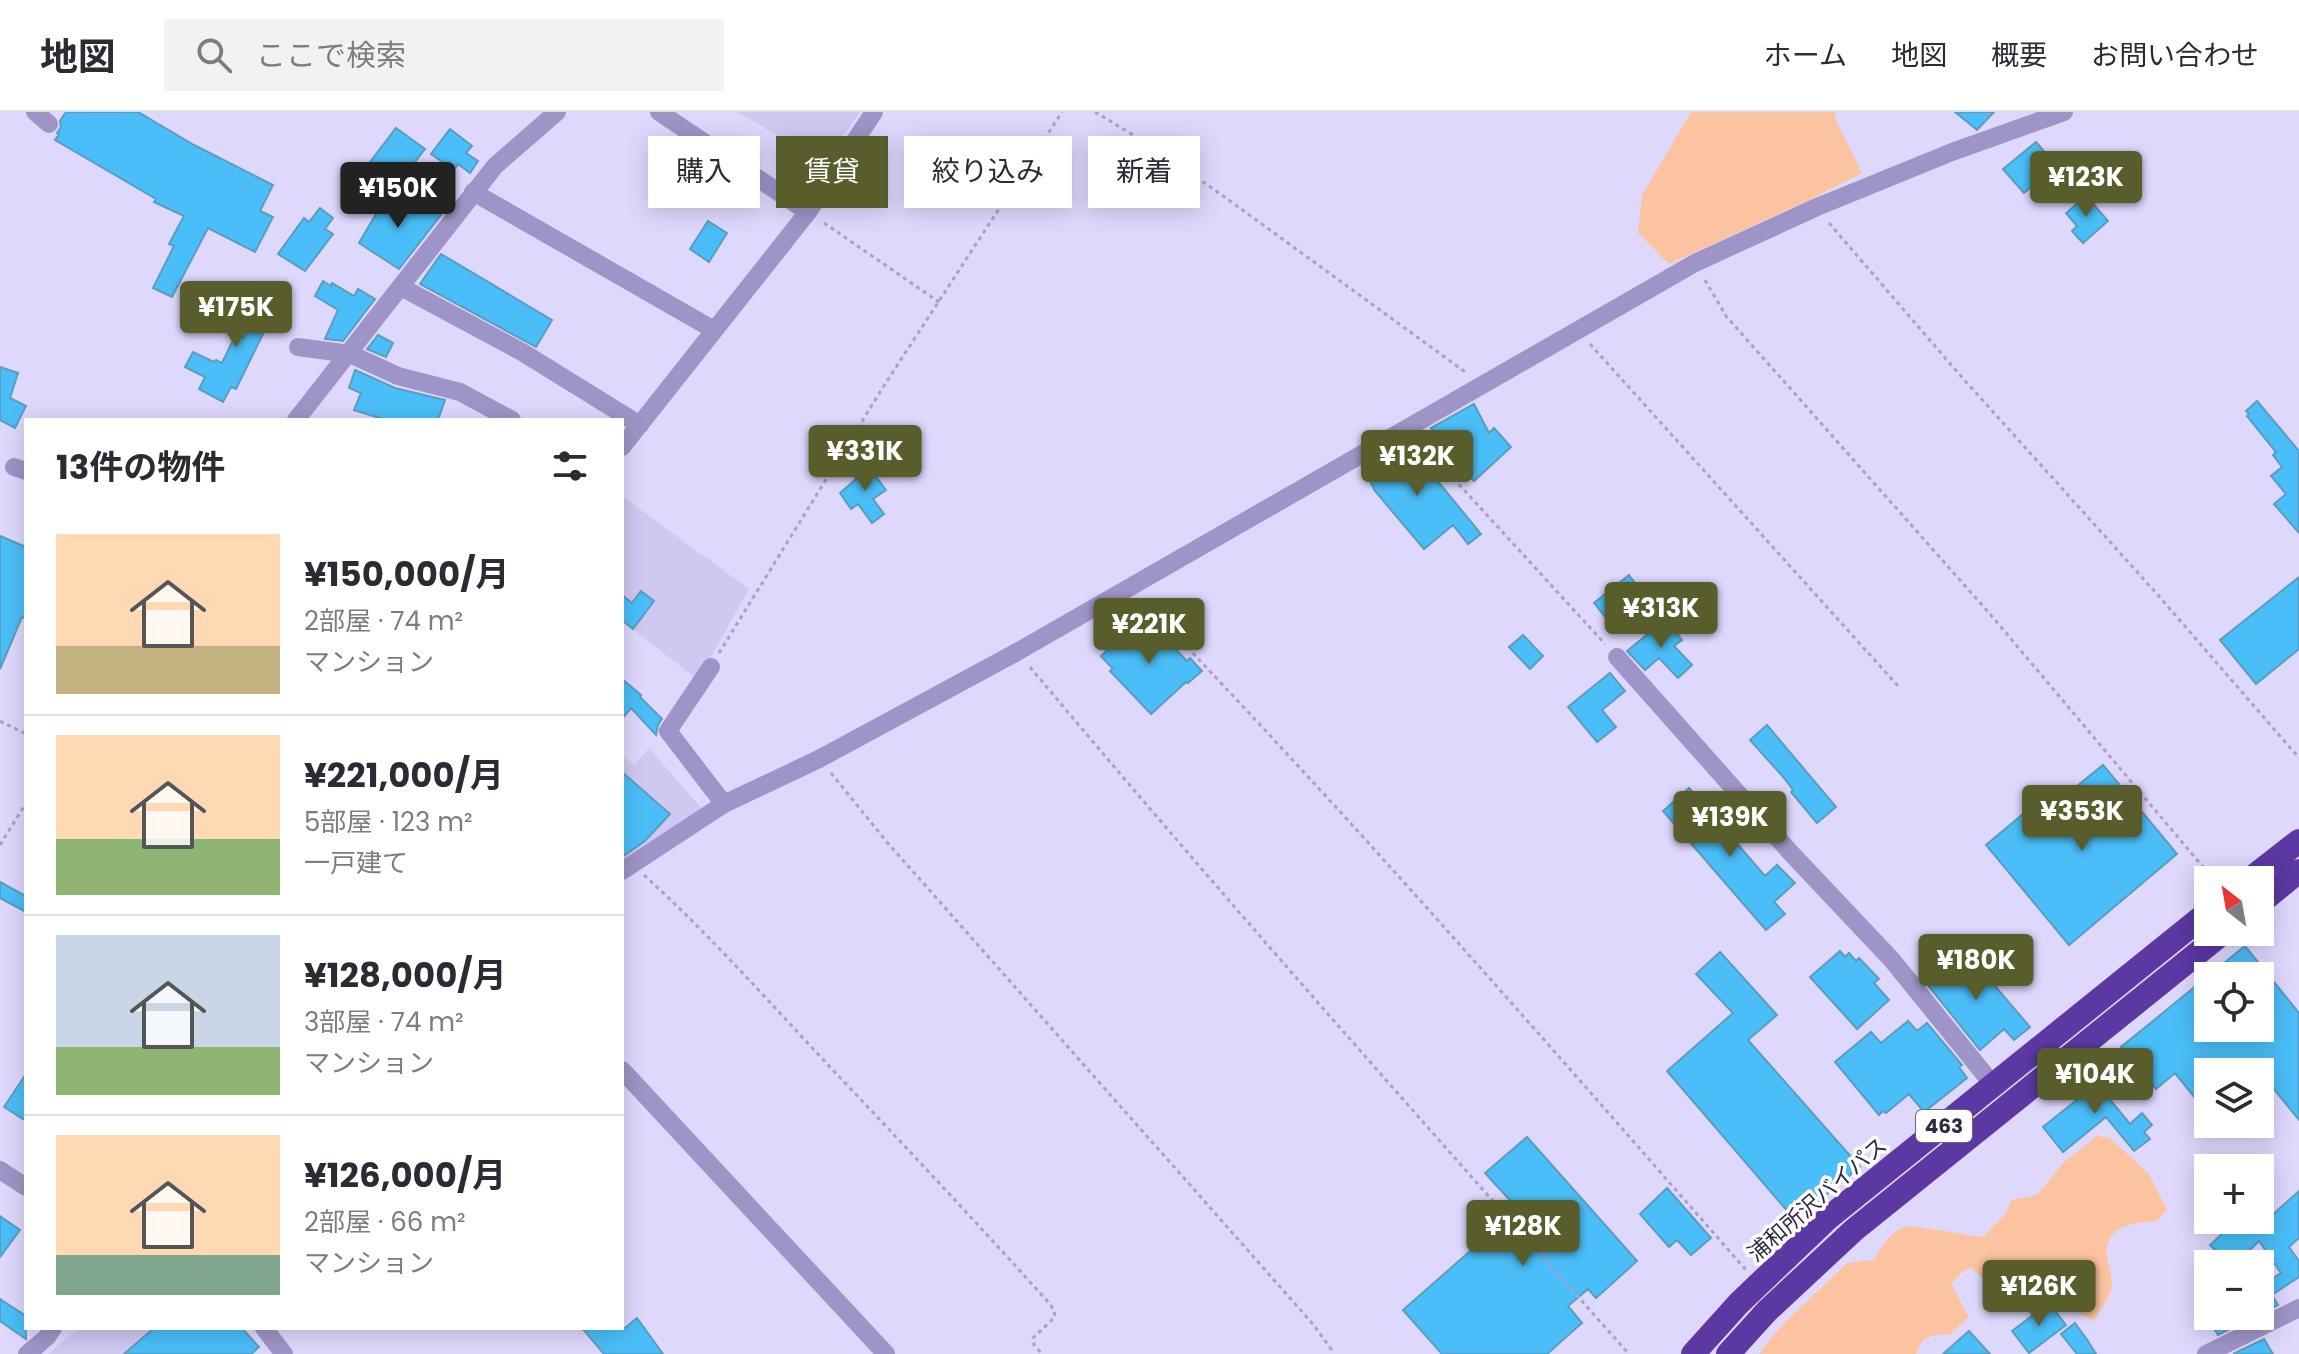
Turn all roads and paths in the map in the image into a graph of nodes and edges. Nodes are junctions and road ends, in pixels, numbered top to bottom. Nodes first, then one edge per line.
1 (557, 112) edge
2 (659, 112) edge
3 (874, 112) edge
4 (1062, 112) edge
5 (1095, 112) edge
6 (2064, 112) edge
7 (473, 192) junction
8 (1817, 207) junction
9 (808, 212) junction
10 (1695, 263) junction
11 (401, 287) junction
12 (939, 302) junction
13 (714, 330) junction
14 (1578, 331) junction
15 (298, 347) dead end
16 (350, 354) junction
17 (1484, 386) junction
18 (298, 418) edge
19 (508, 418) edge
20 (640, 425) junction
21 (1407, 428) junction
22 (624, 445) edge
23 (1130, 587) junction
24 (1017, 652) junction
25 (1617, 657) joint
26 (711, 667) joint
27 (1898, 686) dead end
28 (0, 721) edge
29 (24, 733) edge
30 (2299, 758) edge
31 (819, 759) junction
32 (724, 804) junction
33 (24, 806) edge
34 (2299, 841) edge
35 (0, 845) edge
36 (2202, 866) edge
37 (2267, 866) edge
38 (627, 868) edge
39 (2299, 871) edge
40 (2274, 892) edge
41 (2194, 923) edge
42 (2207, 946) edge
43 (624, 1072) edge
44 (1994, 1086) junction
45 (0, 1170) edge
46 (24, 1186) edge
47 (1760, 1283) junction
48 (2299, 1308) edge
49 (52, 1330) edge
50 (266, 1330) edge
51 (1334, 1353) edge
52 (27, 1354) edge
53 (284, 1354) edge
54 (886, 1354) edge
55 (1042, 1354) edge
56 (1629, 1354) edge
57 (1693, 1354) edge
58 (1728, 1354) edge
59 (2206, 1354) edge

1 - 7 street
2 - 9 street
3 - 9 street
4 - 12 path
5 - 17 path
6 - 8 street
7 - 11 street
7 - 13 street
8 - 10 street
8 - 30 path
9 - 12 path
9 - 13 street
10 - 14 street
10 - 36 path
11 - 16 street
11 - 20 street
12 - 26 path
13 - 20 street
14 - 17 street
14 - 27 path
15 - 16 street
16 - 18 street
16 - 19 street
17 - 21 street
20 - 22 street
21 - 23 street
21 - 25 path
23 - 24 street
23 - 47 path
24 - 31 street
24 - 56 path
25 - 44 street
26 - 32 street
28 - 29 path
31 - 32 street
31 - 51 path
32 - 38 street
33 - 35 path
34 - 37 highway
38 - 55 path
39 - 40 highway
41 - 44 highway, 浦和所沢バイパス / 463
42 - 58 highway, 463
43 - 54 street
44 - 47 highway, 浦和所沢バイパス / 463
45 - 46 street
47 - 57 highway, 浦和所沢バイパス / 463
48 - 59 street
49 - 52 street
50 - 53 street

